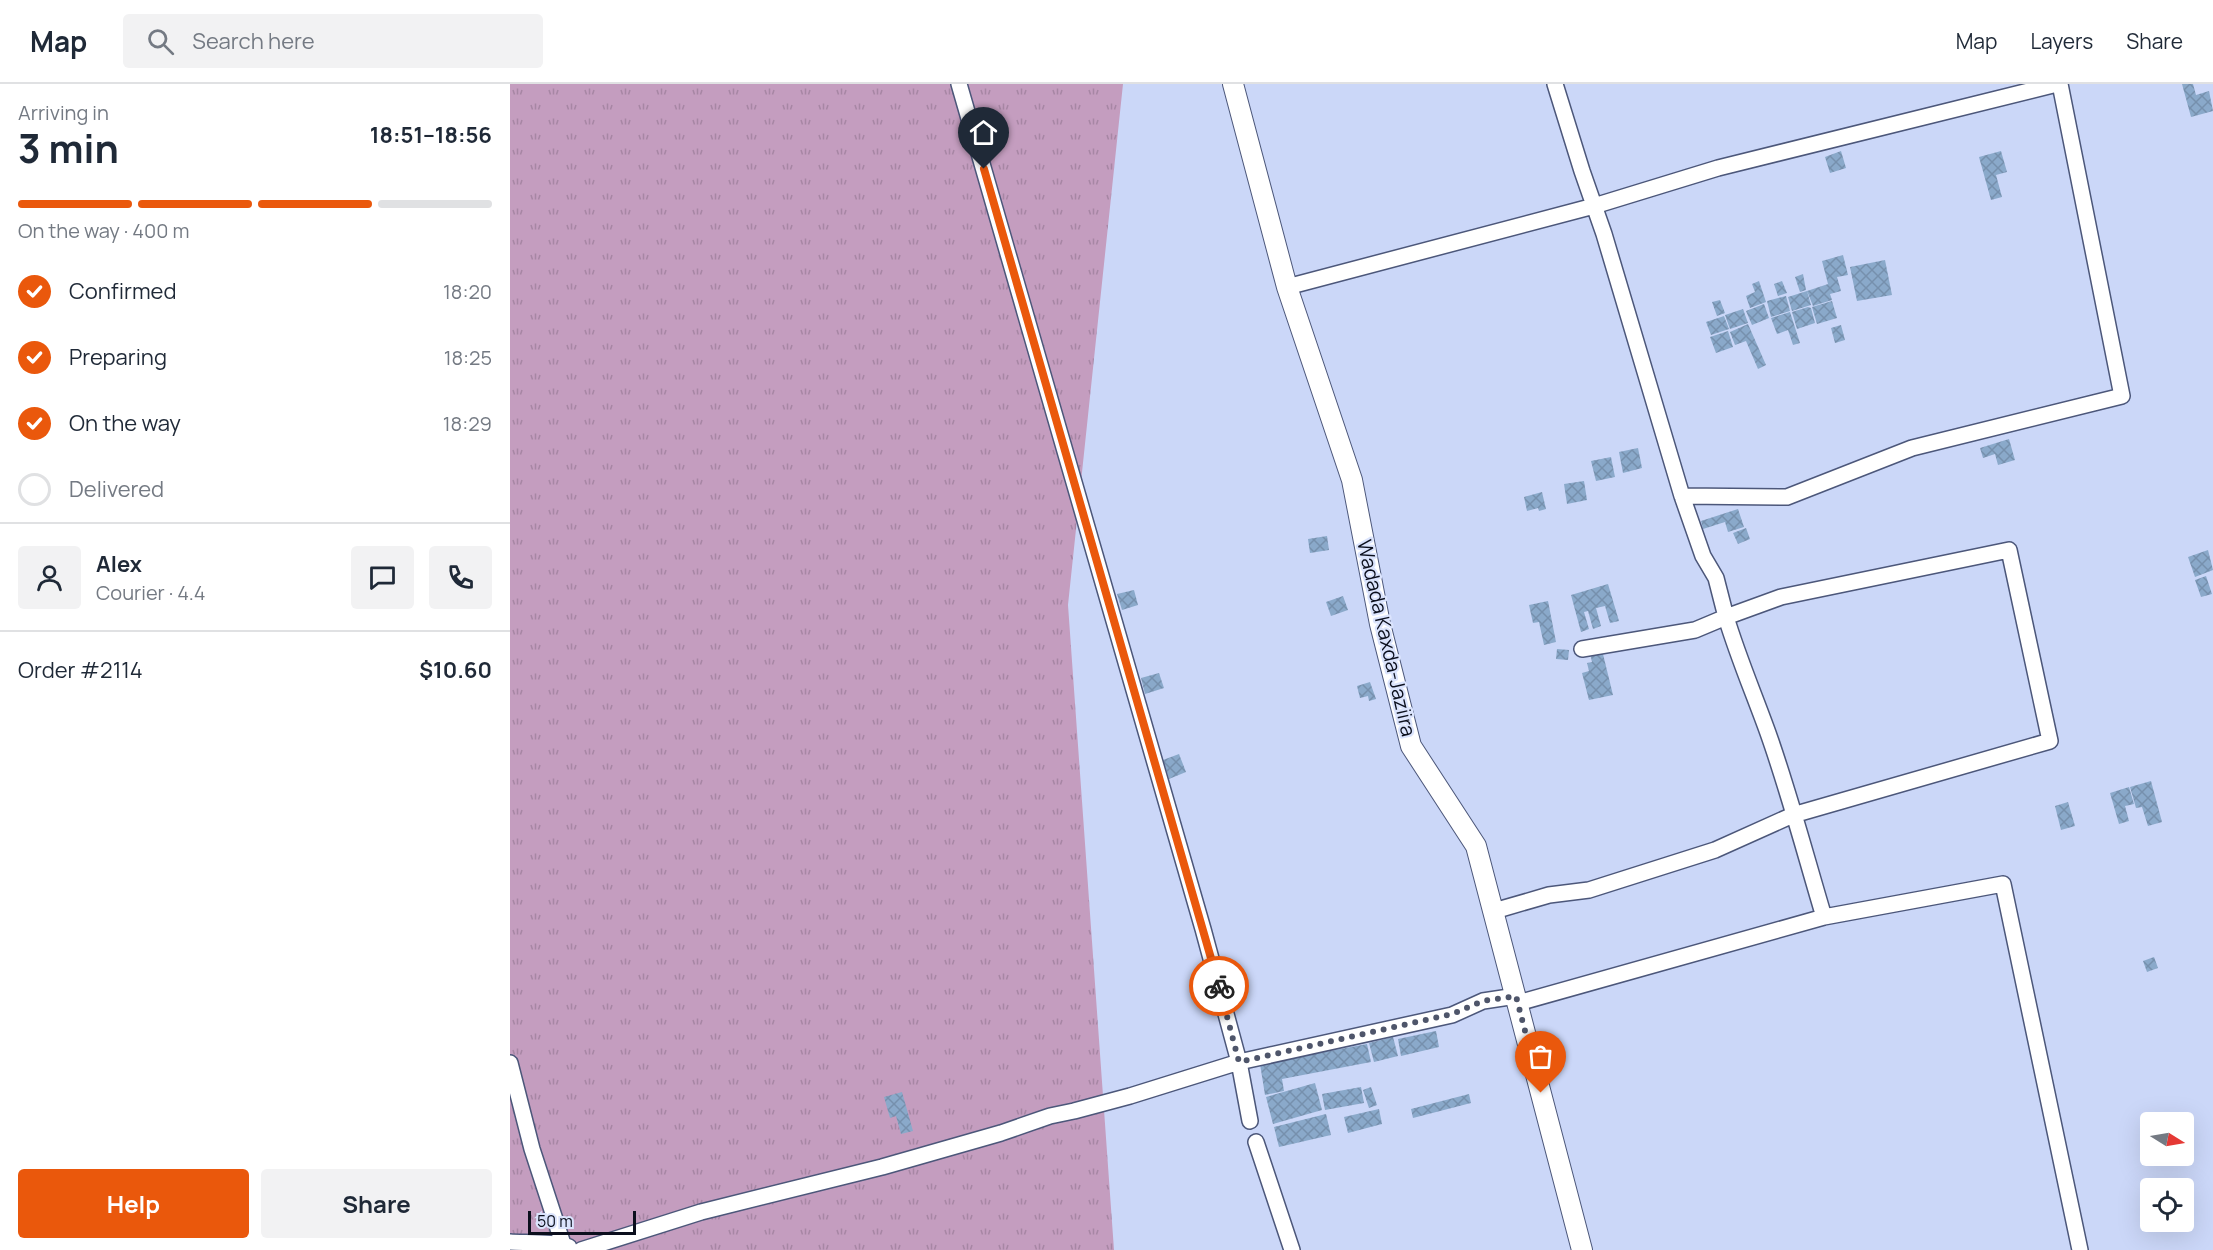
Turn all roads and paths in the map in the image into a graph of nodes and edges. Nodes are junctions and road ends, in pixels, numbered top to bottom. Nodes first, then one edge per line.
1 (959, 84) edge
2 (1233, 84) edge
3 (1555, 84) edge
4 (2059, 84) edge
5 (1594, 207) junction
6 (1287, 287) junction
7 (1682, 496) junction
8 (1726, 617) junction
9 (1582, 649) dead end
10 (1793, 815) junction
11 (1494, 911) junction
12 (1824, 917) junction
13 (1517, 999) junction
14 (1239, 1062) junction
15 (510, 1063) edge
16 (1250, 1121) dead end
17 (1256, 1142) dead end
18 (510, 1242) edge
19 (568, 1248) edge
20 (581, 1250) edge
21 (1292, 1250) edge
22 (1582, 1250) edge
23 (2080, 1250) edge

1 - 14 street
2 - 6 street, Wadada Kaxda-Jaziira
3 - 5 street
4 - 5 street
4 - 7 street
5 - 6 street
5 - 7 street
6 - 11 street, Wadada Kaxda-Jaziira
7 - 8 street
8 - 9 street
8 - 10 street
8 - 10 street
10 - 11 street
10 - 12 street
11 - 13 street, Wadada Kaxda-Jaziira
12 - 13 street
12 - 23 street
13 - 14 street
13 - 22 street, Wadada Kaxda-Jaziira
14 - 16 street
14 - 20 street
15 - 19 street
17 - 21 street
18 - 19 street

